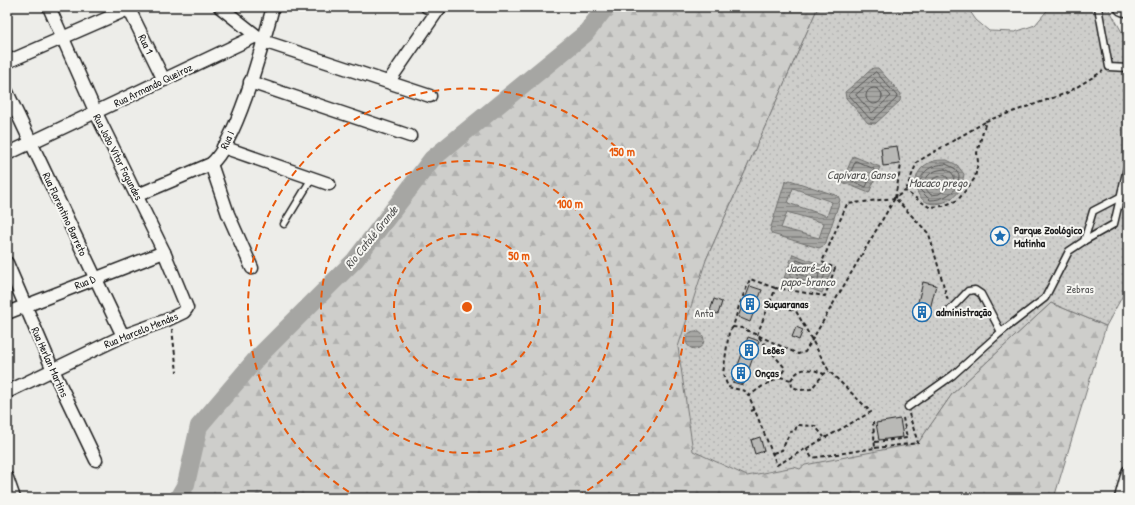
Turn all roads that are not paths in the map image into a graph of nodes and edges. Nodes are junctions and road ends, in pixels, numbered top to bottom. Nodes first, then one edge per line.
1 (49, 7) edge
2 (220, 7) edge
3 (273, 7) edge
4 (1098, 7) edge
5 (1123, 7) edge
6 (131, 8) edge
7 (435, 8) edge
8 (1128, 8) edge
9 (260, 38) junction
10 (62, 39) junction
11 (7, 62) edge
12 (1128, 68) edge
13 (164, 80) junction
14 (389, 81) junction
15 (250, 82) junction
16 (7, 92) edge
17 (430, 96) dead end
18 (96, 113) junction
19 (410, 136) dead end
20 (32, 142) junction
21 (223, 147) junction
22 (7, 154) edge
23 (211, 164) junction
24 (1128, 164) edge
25 (312, 178) junction
26 (329, 184) dead end
27 (138, 195) junction
28 (1120, 197) junction
29 (284, 224) dead end
30 (1084, 241) junction
31 (164, 252) junction
32 (7, 263) edge
33 (252, 268) dead end
34 (95, 278) junction
35 (27, 306) junction
36 (187, 308) joint
37 (950, 310) road end
38 (7, 314) edge
39 (1001, 332) junction
40 (123, 336) junction
41 (53, 370) junction
42 (7, 392) edge
43 (908, 409) road end
44 (96, 460) dead end
45 (1128, 472) edge
46 (7, 478) edge
47 (14, 498) edge
48 (1122, 498) edge

1 - 10 street, Rua João Vitor Fagundes
2 - 9 street
3 - 9 street, Rua I
4 - 12 lane
5 - 8 main road
6 - 10 street
6 - 13 street, Rua 1
7 - 14 street
9 - 13 street, Rua Armando Queiroz
9 - 14 street
9 - 15 street, Rua I
10 - 11 street
10 - 18 street, Rua João Vitor Fagundes
13 - 18 street, Rua Armando Queiroz
14 - 17 street
15 - 19 street
15 - 21 street, Rua I
16 - 20 street, Rua Florentino Barreto
18 - 20 street, Rua Armando Queiroz
18 - 27 street, Rua João Vitor Fagundes
20 - 22 street, Rua Armando Queiroz
20 - 34 street, Rua Florentino Barreto
21 - 23 street, Rua I
21 - 25 street
23 - 27 street
23 - 33 street
24 - 28 lane
25 - 26 street
25 - 29 lane
27 - 31 street, Rua João Vitor Fagundes
28 - 30 lane
28 - 30 lane
30 - 39 lane
31 - 34 street, Rua D
31 - 36 street, Rua João Vitor Fagundes
32 - 35 street, Rua Herlan Martins
34 - 35 street, Rua D
34 - 40 street, Rua Florentino Barreto
35 - 38 street, Rua D
35 - 41 street, Rua Herlan Martins
36 - 40 street, Rua Marcelo Mendes
37 - 39 lane
39 - 43 lane
40 - 41 street, Rua Marcelo Mendes
41 - 42 street, Rua Marcelo Mendes
41 - 44 street, Rua Herlan Martins
45 - 48 street
46 - 47 street

